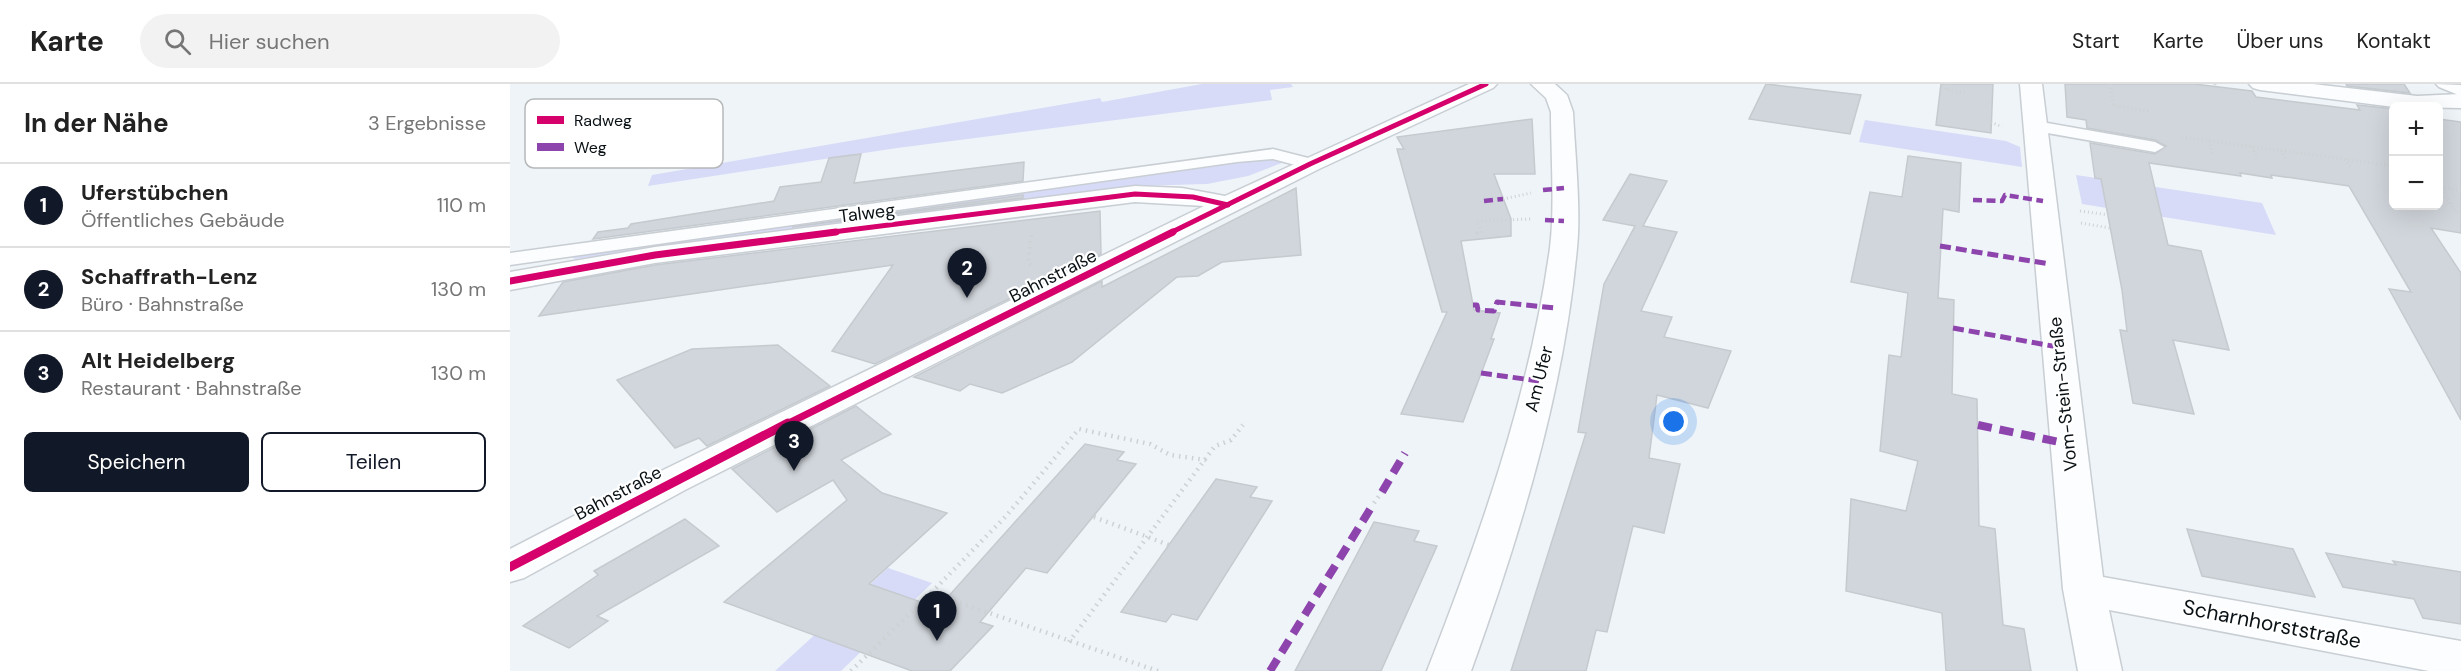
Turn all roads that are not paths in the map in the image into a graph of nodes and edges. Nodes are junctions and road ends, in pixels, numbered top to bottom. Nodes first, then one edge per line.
1 (1485, 84) edge
2 (1542, 84) edge
3 (2031, 84) edge
4 (2260, 84) edge
5 (2444, 84) edge
6 (2461, 90) edge
7 (2461, 101) edge
8 (2036, 126) junction
9 (2155, 147) dead end
10 (1310, 164) junction
11 (1228, 205) junction
12 (510, 258) edge
13 (510, 281) edge
14 (510, 567) edge
15 (2084, 589) junction
16 (2461, 659) edge
17 (1449, 671) edge
18 (2100, 671) edge

1 - 10 street, Bahnstraße
2 - 17 street, Am Ufer
3 - 8 street, Vom-Stein-Straße
4 - 7 street
5 - 6 lane
8 - 9 lane
8 - 15 street, Vom-Stein-Straße
10 - 11 street, Bahnstraße
10 - 12 lane, Talweg
11 - 13 street, Talweg
11 - 14 street, Bahnstraße
15 - 16 street, Scharnhorststraße
15 - 18 street, Vom-Stein-Straße

